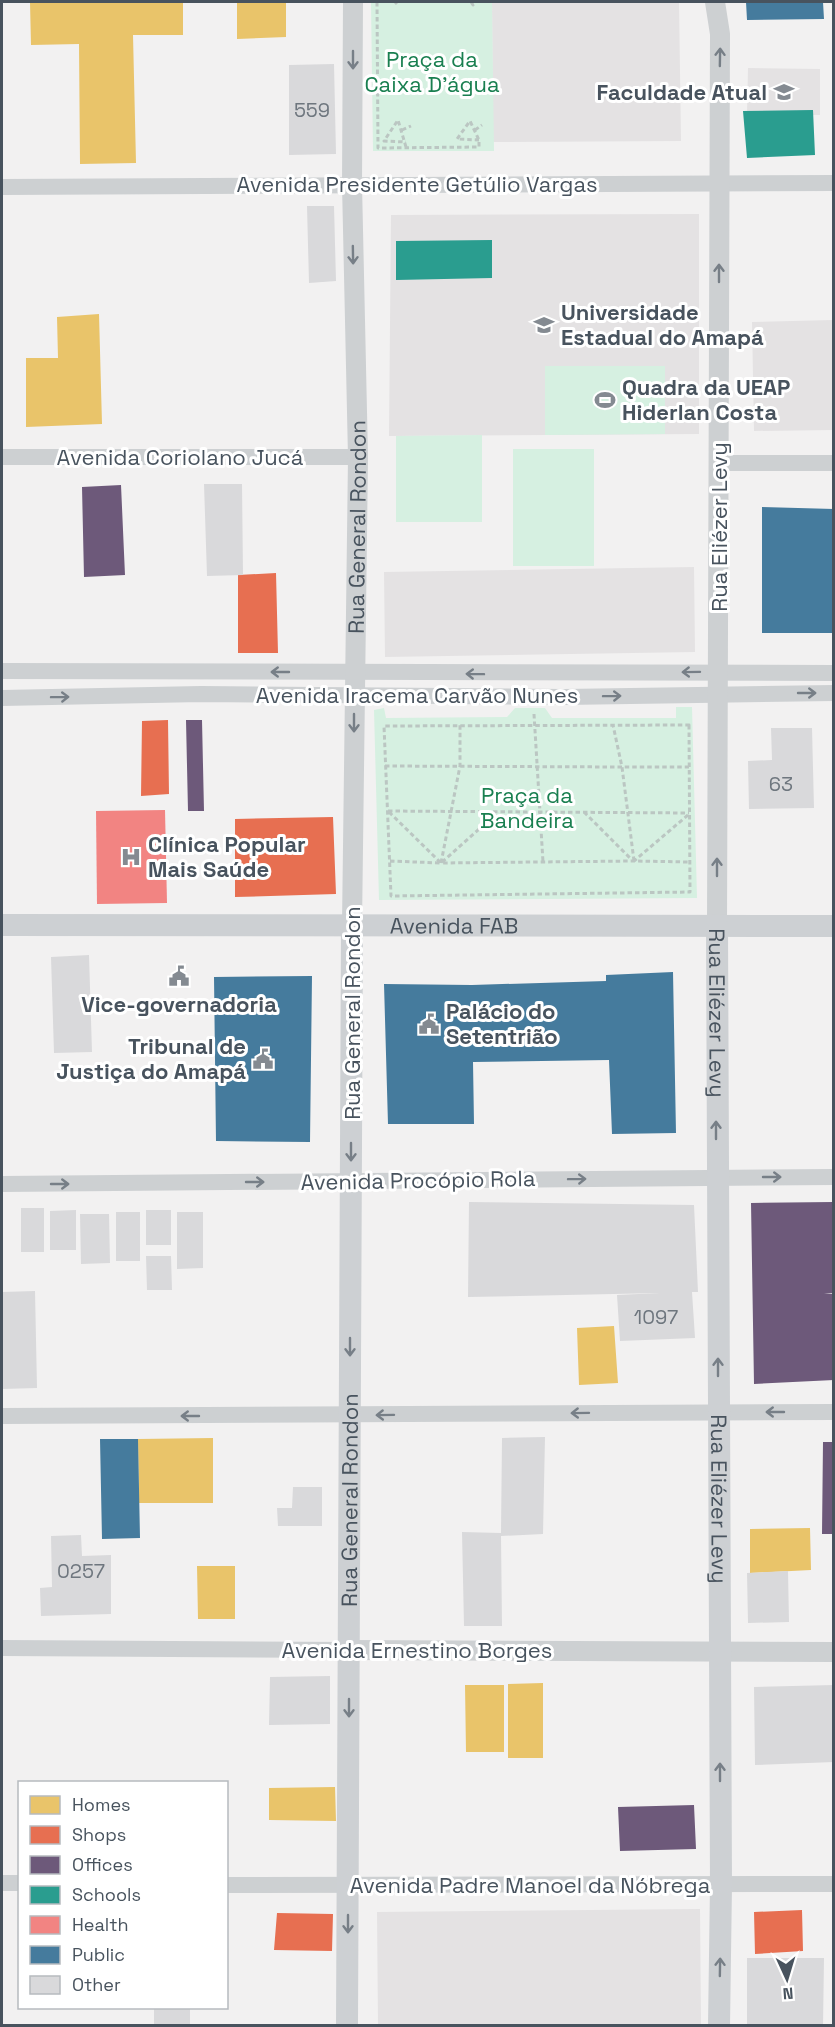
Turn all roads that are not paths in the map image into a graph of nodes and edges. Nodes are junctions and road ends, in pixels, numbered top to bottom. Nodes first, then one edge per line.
1 (353, 2) edge
2 (715, 2) edge
3 (718, 182) junction
4 (834, 183) edge
5 (352, 184) junction
6 (2, 187) edge
7 (2, 457) edge
8 (358, 457) junction
9 (720, 463) junction
10 (834, 463) edge
11 (2, 671) edge
12 (202, 671) junction
13 (718, 672) junction
14 (354, 673) junction
15 (834, 673) edge
16 (508, 674) junction
17 (565, 674) junction
18 (834, 693) edge
19 (201, 694) junction
20 (718, 694) junction
21 (354, 696) junction
22 (508, 696) junction
23 (564, 696) junction
24 (2, 698) edge
25 (2, 925) edge
26 (352, 926) junction
27 (717, 926) junction
28 (834, 926) edge
29 (716, 1177) junction
30 (834, 1177) edge
31 (351, 1182) junction
32 (2, 1184) edge
33 (718, 1412) junction
34 (834, 1412) edge
35 (350, 1415) junction
36 (2, 1416) edge
37 (2, 1648) edge
38 (350, 1650) junction
39 (720, 1652) junction
40 (834, 1652) edge
41 (2, 1883) edge
42 (18, 1883) edge
43 (834, 1884) edge
44 (228, 1885) edge
45 (721, 1885) junction
46 (348, 1886) junction
47 (347, 2025) edge
48 (719, 2025) edge

1 -> 5 street, Rua General Rondon
3 -> 2 street, Rua Eliézer Levy
3 - 4 street, Avenida Presidente Getúlio Vargas
3 - 5 street, Avenida Presidente Getúlio Vargas
9 -> 3 street, Rua Eliézer Levy
5 - 6 street, Avenida Presidente Getúlio Vargas
5 -> 8 street, Rua General Rondon
7 - 8 street, Avenida Coriolano Jucá
8 - 14 street, Rua General Rondon
9 - 10 street
9 - 13 street, Rua Eliézer Levy
11 - 12 street, Avenida Iracema Carvão Nunes
14 -> 12 street, Avenida Iracema Carvão Nunes
12 - 19 street
13 - 15 street, Avenida Iracema Carvão Nunes
13 -> 17 street, Avenida Iracema Carvão Nunes
13 - 20 street, Rua Eliézer Levy
16 -> 14 street, Avenida Iracema Carvão Nunes
14 - 21 street, Rua General Rondon
16 - 17 street, Avenida Iracema Carvão Nunes
16 - 22 street
17 - 23 street
20 -> 18 street, Avenida Iracema Carvão Nunes
19 - 21 street, Avenida Iracema Carvão Nunes
24 -> 19 street, Avenida Iracema Carvão Nunes
23 -> 20 street, Avenida Iracema Carvão Nunes
27 -> 20 street, Rua Eliézer Levy
21 - 22 street, Avenida Iracema Carvão Nunes
21 -> 26 street, Rua General Rondon
22 - 23 street, Avenida Iracema Carvão Nunes
25 - 26 main road, Avenida FAB
26 - 27 main road, Avenida FAB
26 -> 31 main road, Rua General Rondon
27 - 28 main road, Avenida FAB
29 -> 27 main road, Rua Eliézer Levy
29 -> 30 street, Avenida Procópio Rola
31 -> 29 street, Avenida Procópio Rola
33 -> 29 main road, Rua Eliézer Levy
32 -> 31 street, Avenida Procópio Rola
31 -> 35 main road, Rua General Rondon
34 -> 33 street
33 -> 35 street
33 - 39 main road, Rua Eliézer Levy
35 -> 36 street
35 - 38 main road, Rua General Rondon
37 - 38 street, Avenida Ernestino Borges
38 - 39 street, Avenida Ernestino Borges
38 -> 46 main road, Rua General Rondon
39 - 40 street, Avenida Ernestino Borges
45 -> 39 main road, Rua Eliézer Levy
41 - 42 street
43 - 45 street, Avenida Padre Manoel da Nóbrega
44 - 46 street, Avenida Padre Manoel da Nóbrega
45 - 46 street, Avenida Padre Manoel da Nóbrega
48 -> 45 main road, Rua Eliézer Levy
46 -> 47 main road, Rua General Rondon

